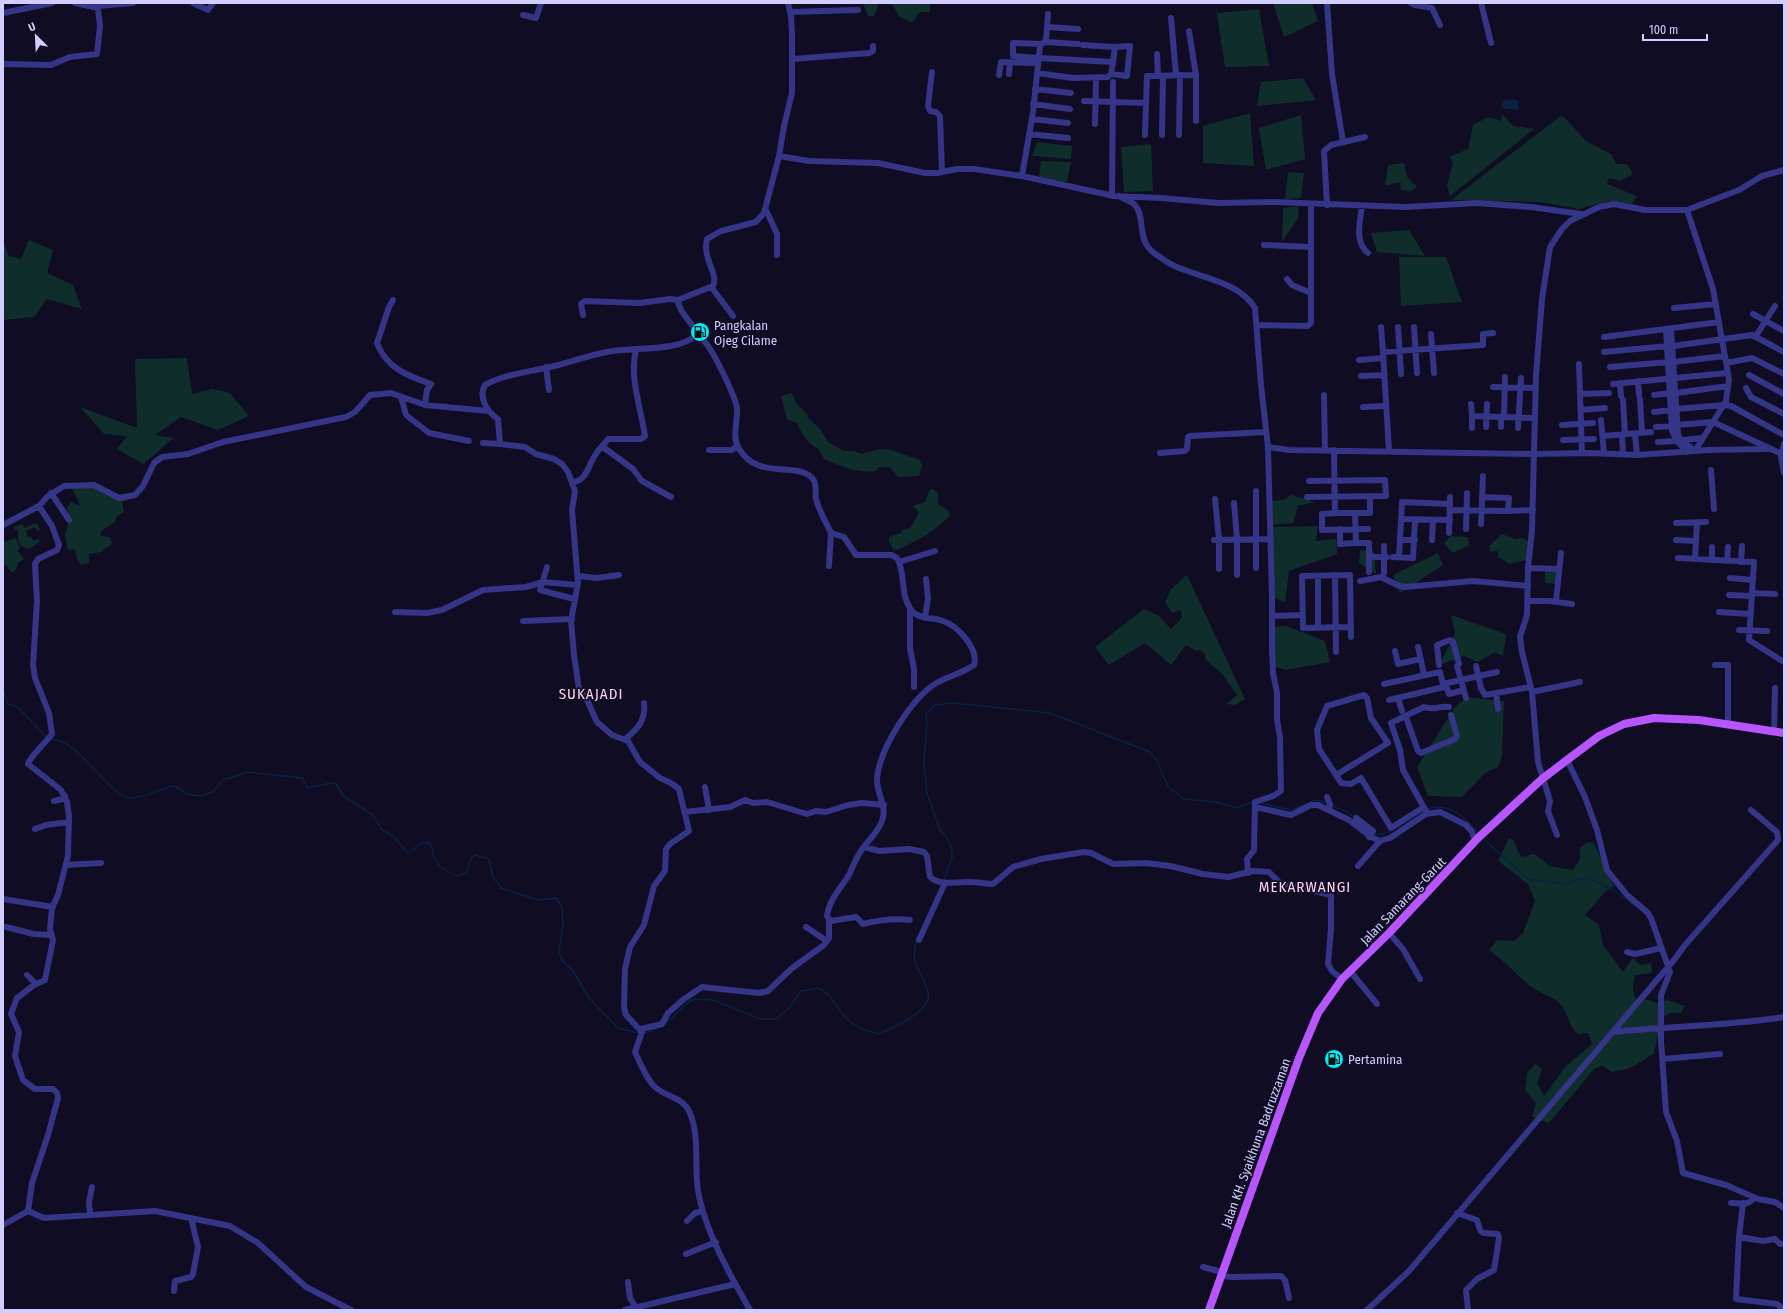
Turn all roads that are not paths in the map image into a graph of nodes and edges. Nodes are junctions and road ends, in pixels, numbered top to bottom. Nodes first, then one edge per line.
1 (52, 3) edge
2 (75, 3) edge
3 (134, 3) edge
4 (193, 3) edge
5 (213, 3) edge
6 (541, 3) edge
7 (788, 3) edge
8 (1327, 3) edge
9 (1411, 3) edge
10 (1481, 3) edge
11 (98, 6) edge
12 (858, 10) dead end
13 (790, 12) junction
14 (3, 13) edge
15 (1048, 14) dead end
16 (523, 15) dead end
17 (1171, 18) dead end
18 (1440, 25) dead end
19 (1048, 26) junction
20 (1078, 29) dead end
21 (1189, 31) dead end
22 (1043, 43) junction
23 (1491, 43) dead end
24 (873, 46) dead end
25 (1115, 47) junction
26 (1157, 54) dead end
27 (793, 59) junction
28 (1038, 60) junction
29 (1010, 62) junction
30 (1113, 62) junction
31 (3, 64) edge
32 (932, 72) dead end
33 (1037, 73) junction
34 (1009, 74) dead end
35 (1111, 74) junction
36 (999, 75) dead end
37 (1196, 75) junction
38 (1161, 76) junction
39 (1178, 76) junction
40 (1096, 82) dead end
41 (1113, 82) dead end
42 (1035, 89) junction
43 (1071, 93) dead end
44 (1084, 101) dead end
45 (1096, 102) junction
46 (1112, 103) junction
47 (1146, 103) junction
48 (1033, 104) junction
49 (1070, 109) dead end
50 (1032, 119) junction
51 (1196, 121) dead end
52 (1068, 123) dead end
53 (1095, 124) dead end
54 (1029, 134) junction
55 (1145, 135) dead end
56 (1162, 135) dead end
57 (1179, 135) dead end
58 (1366, 137) dead end
59 (1068, 138) dead end
60 (1343, 142) junction
61 (780, 156) junction
62 (1784, 170) edge
63 (942, 172) junction
64 (1022, 176) junction
65 (1112, 196) junction
66 (1119, 196) junction
67 (1311, 204) junction
68 (1327, 204) junction
69 (1362, 206) junction
70 (766, 210) junction
71 (1686, 210) junction
72 (1581, 214) junction
73 (1264, 245) dead end
74 (1311, 247) junction
75 (1368, 253) dead end
76 (777, 255) dead end
77 (1287, 279) dead end
78 (712, 288) junction
79 (1311, 293) junction
80 (393, 300) dead end
81 (678, 300) junction
82 (1716, 304) junction
83 (1775, 306) dead end
84 (1674, 308) dead end
85 (1753, 314) dead end
86 (583, 315) dead end
87 (733, 316) dead end
88 (1719, 322) junction
89 (1765, 322) junction
90 (1257, 325) junction
91 (1381, 327) dead end
92 (1398, 327) dead end
93 (1414, 327) dead end
94 (1669, 329) junction
95 (1783, 329) edge
96 (1431, 334) dead end
97 (1493, 334) dead end
98 (696, 335) junction
99 (1756, 336) junction
100 (1604, 337) dead end
101 (1722, 338) junction
102 (1670, 346) junction
103 (1432, 349) junction
104 (636, 350) junction
105 (1416, 350) junction
106 (1399, 351) junction
107 (1604, 352) dead end
108 (1784, 352) edge
109 (1383, 355) junction
110 (1359, 360) dead end
111 (1725, 360) junction
112 (1671, 362) junction
113 (1578, 364) dead end
114 (1610, 367) dead end
115 (546, 368) junction
116 (1417, 373) dead end
117 (1434, 373) dead end
118 (1727, 373) junction
119 (1401, 374) dead end
120 (1784, 374) edge
121 (1384, 375) junction
122 (1749, 375) dead end
123 (1361, 376) dead end
124 (1505, 377) dead end
125 (1521, 378) dead end
126 (1672, 378) junction
127 (1638, 381) junction
128 (1728, 386) junction
129 (1493, 387) dead end
130 (1505, 387) junction
131 (1520, 388) junction
132 (1535, 388) junction
133 (1746, 388) dead end
134 (549, 390) dead end
135 (1609, 393) dead end
136 (1673, 393) junction
137 (1581, 394) junction
138 (1784, 394) edge
139 (1654, 395) dead end
140 (1324, 396) dead end
141 (401, 397) junction
142 (1471, 404) dead end
143 (1487, 404) dead end
144 (425, 405) junction
145 (1724, 405) junction
146 (1386, 406) junction
147 (1363, 407) dead end
148 (1605, 408) dead end
149 (1674, 409) junction
150 (1580, 410) junction
151 (488, 411) junction
152 (1654, 412) dead end
153 (1784, 414) edge
154 (1472, 416) junction
155 (1487, 416) junction
156 (1502, 417) junction
157 (1518, 418) junction
158 (1534, 418) junction
159 (1601, 420) dead end
160 (1713, 422) junction
161 (1593, 423) dead end
162 (1581, 424) junction
163 (1562, 425) dead end
164 (1675, 426) junction
165 (1486, 427) dead end
166 (1501, 427) dead end
167 (1472, 428) dead end
168 (1518, 428) dead end
169 (1656, 428) dead end
170 (1266, 432) junction
171 (1651, 432) dead end
172 (1642, 433) junction
173 (1635, 434) junction
174 (1624, 435) junction
175 (1784, 435) edge
176 (1602, 436) junction
177 (1702, 438) junction
178 (1594, 439) dead end
179 (1563, 440) dead end
180 (1582, 440) junction
181 (1684, 440) dead end
182 (469, 441) dead end
183 (1677, 441) junction
184 (1658, 442) dead end
185 (483, 443) dead end
186 (500, 444) junction
187 (1784, 444) edge
188 (737, 446) junction
189 (603, 447) junction
190 (1268, 447) junction
191 (1768, 449) junction
192 (709, 450) dead end
193 (1334, 450) junction
194 (1325, 451) junction
195 (1389, 451) junction
196 (1695, 451) junction
197 (1687, 452) junction
198 (1160, 453) dead end
199 (1582, 453) junction
200 (1604, 453) junction
201 (1533, 454) junction
202 (1623, 454) junction
203 (1637, 455) junction
204 (1782, 456) edge
205 (1711, 470) dead end
206 (1784, 473) edge
207 (1483, 476) dead end
208 (1335, 480) junction
209 (1309, 481) dead end
210 (572, 482) junction
211 (1256, 491) dead end
212 (51, 493) junction
213 (1467, 493) dead end
214 (1335, 496) junction
215 (1370, 496) junction
216 (671, 497) dead end
217 (1307, 497) dead end
218 (1450, 497) dead end
219 (1482, 497) junction
220 (1215, 499) dead end
221 (1234, 503) dead end
222 (39, 506) junction
223 (1450, 507) junction
224 (1714, 509) dead end
225 (1466, 510) junction
226 (1533, 510) junction
227 (1482, 511) junction
228 (1508, 511) junction
229 (1335, 513) junction
230 (1355, 513) junction
231 (1402, 519) junction
232 (69, 520) dead end
233 (1415, 520) junction
234 (1433, 520) junction
235 (1450, 520) junction
236 (1706, 522) dead end
237 (1676, 523) dead end
238 (1697, 523) junction
239 (3, 524) edge
240 (1481, 524) dead end
241 (1340, 529) junction
242 (1355, 529) junction
243 (1368, 529) dead end
244 (1466, 529) dead end
245 (831, 533) junction
246 (1449, 533) dead end
247 (1217, 539) junction
248 (1237, 539) junction
249 (1256, 539) junction
250 (1271, 539) junction
251 (1400, 540) junction
252 (1415, 540) junction
253 (1432, 540) dead end
254 (1676, 540) dead end
255 (1696, 541) junction
256 (1356, 543) junction
257 (1384, 546) dead end
258 (1742, 546) dead end
259 (1712, 547) dead end
260 (1728, 547) dead end
261 (935, 551) dead end
262 (1561, 553) dead end
263 (1369, 557) junction
264 (1391, 557) junction
265 (1678, 558) dead end
266 (1695, 559) junction
267 (1712, 560) junction
268 (1727, 561) junction
269 (900, 562) junction
270 (1741, 562) junction
271 (829, 566) dead end
272 (546, 567) dead end
273 (1256, 568) dead end
274 (1528, 568) junction
275 (1559, 569) junction
276 (1219, 570) dead end
277 (1369, 572) dead end
278 (1384, 573) dead end
279 (618, 574) dead end
280 (1237, 575) dead end
281 (1335, 575) junction
282 (578, 576) junction
283 (1318, 576) junction
284 (1730, 578) dead end
285 (926, 579) dead end
286 (1753, 580) junction
287 (543, 582) junction
288 (1360, 582) dead end
289 (578, 585) junction
290 (1528, 586) junction
291 (1775, 594) dead end
292 (1729, 595) dead end
293 (1752, 595) junction
294 (574, 599) junction
295 (1528, 601) junction
296 (1556, 601) junction
297 (1572, 604) dead end
298 (910, 609) junction
299 (395, 612) dead end
300 (1719, 612) dead end
301 (1750, 614) junction
302 (1302, 615) junction
303 (1272, 616) junction
304 (925, 618) junction
305 (572, 619) junction
306 (523, 621) dead end
307 (1318, 627) junction
308 (1336, 627) junction
309 (1351, 627) junction
310 (1739, 630) dead end
311 (1749, 630) junction
312 (1768, 631) dead end
313 (1351, 637) dead end
314 (1418, 647) dead end
315 (1395, 651) dead end
316 (1336, 652) dead end
317 (1420, 659) junction
318 (1784, 662) edge
319 (1715, 665) dead end
320 (1476, 666) dead end
321 (1439, 668) junction
322 (1496, 672) dead end
323 (1424, 674) junction
324 (1478, 675) junction
325 (1462, 681) junction
326 (1580, 682) dead end
327 (1384, 684) dead end
328 (1444, 685) junction
329 (914, 687) dead end
330 (1775, 688) dead end
331 (1531, 689) junction
332 (1464, 690) junction
333 (1496, 693) junction
334 (1415, 694) junction
335 (1398, 698) junction
336 (1466, 698) dead end
337 (1389, 700) dead end
338 (1417, 701) dead end
339 (644, 703) dead end
340 (1449, 707) dead end
341 (1498, 709) dead end
342 (1402, 710) dead end
343 (1451, 714) dead end
344 (1406, 717) junction
345 (1728, 724) junction
346 (1774, 731) junction
347 (1784, 733) edge
348 (625, 739) junction
349 (1566, 760) junction
350 (1336, 775) junction
351 (1542, 779) junction
352 (705, 788) dead end
353 (65, 796) junction
354 (1327, 797) dead end
355 (54, 801) dead end
356 (884, 805) junction
357 (1255, 805) junction
358 (1330, 807) junction
359 (709, 810) junction
360 (1751, 810) dead end
361 (1426, 811) junction
362 (685, 812) junction
363 (1356, 818) dead end
364 (69, 822) junction
365 (35, 829) dead end
366 (1371, 834) junction
367 (1557, 835) dead end
368 (1477, 839) junction
369 (1380, 841) junction
370 (864, 847) junction
371 (101, 863) dead end
372 (66, 865) junction
373 (1358, 866) dead end
374 (1248, 873) junction
375 (943, 882) junction
376 (3, 899) edge
377 (53, 907) junction
378 (829, 920) junction
379 (910, 920) dead end
380 (6, 927) dead end
381 (806, 927) dead end
382 (1389, 933) junction
383 (51, 935) junction
384 (919, 940) dead end
385 (827, 941) junction
386 (1661, 948) junction
387 (1627, 952) dead end
388 (1668, 967) junction
389 (1350, 971) junction
390 (27, 976) dead end
391 (1342, 979) junction
392 (1420, 979) dead end
393 (36, 984) junction
394 (1334, 988) joint
395 (1377, 1004) dead end
396 (1784, 1017) edge
397 (1661, 1028) junction
398 (641, 1031) junction
399 (1613, 1032) junction
400 (1720, 1054) dead end
401 (1663, 1059) junction
402 (92, 1187) dead end
403 (1754, 1198) junction
404 (1731, 1203) dead end
405 (1742, 1204) junction
406 (1784, 1208) edge
407 (28, 1211) junction
408 (703, 1211) junction
409 (1457, 1213) junction
410 (90, 1215) junction
411 (191, 1218) junction
412 (687, 1221) dead end
413 (3, 1225) edge
414 (1739, 1237) junction
415 (716, 1242) junction
416 (1784, 1244) edge
417 (686, 1254) dead end
418 (1203, 1267) dead end
419 (1222, 1274) junction
420 (628, 1282) dead end
421 (735, 1284) junction
422 (174, 1291) dead end
423 (1289, 1298) dead end
424 (635, 1306) junction
425 (351, 1310) edge
426 (625, 1310) edge
427 (750, 1310) edge
428 (1209, 1310) edge
429 (1368, 1310) edge
430 (1468, 1310) edge
431 (1784, 1310) edge

1 - 14 street
2 - 11 street
3 - 11 street
4 - 5 street
6 - 16 street
7 - 13 street
8 - 60 street
9 - 18 street
10 - 23 street
11 - 31 street
12 - 13 street
13 - 27 street
15 - 19 street
17 - 39 street
19 - 20 street
19 - 22 street
21 - 37 street
22 - 25 street
22 - 28 street
22 - 28 street
24 - 27 street
25 - 30 street
25 - 35 street
26 - 38 street
27 - 61 street
28 - 29 street
28 - 30 street
28 - 33 street
29 - 34 street
29 - 36 street
30 - 35 street
32 - 63 street
33 - 35 street
33 - 42 street
37 - 39 street
37 - 51 street
38 - 39 street
38 - 47 street
38 - 56 street
39 - 57 street
40 - 45 street
41 - 46 street
42 - 43 street
42 - 48 street
44 - 45 street
45 - 46 street
45 - 53 street
46 - 47 street
46 - 65 street
47 - 55 street
48 - 49 street
48 - 50 street
50 - 52 street
50 - 54 street
54 - 59 street
54 - 64 street
58 - 60 street
60 - 68 street
61 - 63 street
61 - 70 street
62 - 71 street
63 - 64 street
64 - 65 street
65 - 66 street
66 - 67 street
66 - 90 street
67 - 68 street
67 - 74 street
68 - 69 street
69 - 72 street
69 - 75 street
70 - 76 street
70 - 78 street
71 - 72 street
71 - 82 street
72 - 132 street
73 - 74 street
74 - 79 street
77 - 79 street
78 - 81 street
78 - 87 street
79 - 90 street
80 - 144 street
81 - 86 street
81 - 98 street
82 - 84 street
82 - 88 street
83 - 89 street
85 - 89 street
88 - 94 street
88 - 101 street
89 - 95 street
89 - 99 street
90 - 170 street
91 - 109 street
92 - 106 street
93 - 105 street
94 - 100 street
94 - 102 street
96 - 103 street
97 - 103 street
98 - 104 street
98 - 188 street
99 - 101 street
99 - 108 street
101 - 102 street
101 - 111 street
102 - 107 street
102 - 112 street
103 - 105 street
103 - 117 street
104 - 115 street
104 - 189 street
105 - 106 street
105 - 116 street
106 - 109 street
106 - 119 street
109 - 110 street
109 - 121 street
111 - 112 street
111 - 118 street
111 - 120 street
112 - 114 street
112 - 126 street
113 - 137 street
115 - 134 street
115 - 151 street
118 - 126 street
118 - 128 street
121 - 123 street
121 - 146 street
122 - 138 street
124 - 130 street
125 - 131 street
126 - 127 street
126 - 136 street
127 - 172 street
127 - 174 street
128 - 136 street
128 - 145 street
129 - 130 street
130 - 131 street
130 - 156 street
131 - 132 street
131 - 157 street
132 - 158 street
133 - 153 street
135 - 137 street
136 - 139 street
136 - 149 street
137 - 150 street
140 - 194 street
141 - 144 street
141 - 182 street
141 - 212 street
142 - 154 street
143 - 155 street
144 - 151 street
145 - 149 street
145 - 160 street
145 - 175 street
146 - 147 street
146 - 195 street
148 - 150 street
149 - 152 street
149 - 164 street
150 - 162 street
151 - 186 street
154 - 155 street
154 - 167 street
155 - 156 street
155 - 165 street
156 - 157 street
156 - 166 street
157 - 158 street
157 - 168 street
158 - 201 street
159 - 176 street
160 - 164 street
160 - 177 street
160 - 191 street
161 - 162 street
162 - 163 street
162 - 180 street
164 - 169 street
164 - 183 street
164 - 196 street
170 - 190 street
170 - 198 street
171 - 172 street
172 - 173 street
173 - 174 street
173 - 203 street
174 - 176 street
174 - 202 street
176 - 200 street
177 - 181 street
177 - 196 street
178 - 180 street
179 - 180 street
180 - 199 street
183 - 184 street
183 - 197 street
185 - 186 street
186 - 210 street
187 - 204 street
188 - 192 street
188 - 245 street
189 - 210 street
189 - 216 street
190 - 194 street
190 - 250 street
191 - 196 street
191 - 204 street
193 - 194 street
193 - 195 street
193 - 208 street
195 - 201 street
196 - 197 street
197 - 203 street
199 - 200 street
199 - 201 street
200 - 202 street
201 - 226 street
202 - 203 street
204 - 206 street
205 - 224 street
207 - 219 street
208 - 209 street
208 - 214 street
208 - 215 street
210 - 282 street
211 - 249 street
212 - 222 street
212 - 232 street
213 - 225 street
214 - 215 street
214 - 217 street
214 - 229 street
215 - 230 street
218 - 223 street
219 - 227 street
219 - 228 street
220 - 247 street
221 - 248 street
222 - 239 street
222 - 353 street
223 - 225 street
223 - 231 street
223 - 235 street
225 - 227 street
225 - 244 street
226 - 228 street
226 - 274 street
227 - 228 street
227 - 240 street
229 - 230 street
229 - 241 street
230 - 242 street
231 - 233 street
231 - 251 street
233 - 234 street
233 - 252 street
234 - 235 street
234 - 253 street
235 - 246 street
236 - 238 street
237 - 238 street
238 - 255 street
241 - 242 street
241 - 256 street
242 - 243 street
242 - 256 street
245 - 269 street
245 - 271 street
247 - 248 street
247 - 276 street
248 - 249 street
248 - 280 street
249 - 250 street
249 - 273 street
250 - 303 street
251 - 252 street
251 - 264 street
252 - 264 street
254 - 255 street
255 - 266 street
256 - 263 street
257 - 264 street
258 - 270 street
259 - 267 street
260 - 268 street
261 - 269 street
262 - 275 street
263 - 264 street
263 - 277 street
264 - 278 street
265 - 266 street
266 - 267 street
267 - 268 street
268 - 270 street
269 - 298 street
270 - 286 street
272 - 287 street
274 - 275 street
274 - 290 street
275 - 296 street
279 - 282 street
281 - 283 street
281 - 308 street
281 - 309 street
282 - 289 street
283 - 302 street
283 - 307 street
284 - 286 street
285 - 304 street
286 - 293 street
287 - 289 street
287 - 294 street
287 - 299 street
288 - 290 street
289 - 294 street
290 - 295 street
291 - 293 street
292 - 293 street
293 - 301 street
294 - 305 street
295 - 296 street
295 - 331 street
296 - 297 street
298 - 304 street
298 - 329 street
300 - 301 street
301 - 311 street
302 - 303 street
302 - 307 street
303 - 357 street
304 - 356 street
305 - 306 street
305 - 348 street
307 - 308 street
308 - 309 street
308 - 316 street
309 - 313 street
310 - 311 street
311 - 312 street
311 - 318 street
314 - 317 street
315 - 317 street
317 - 323 street
319 - 345 street
320 - 324 street
321 - 323 street
321 - 325 street
321 - 328 street
322 - 324 street
323 - 327 street
324 - 325 street
324 - 333 street
325 - 328 street
325 - 332 street
326 - 331 street
328 - 332 street
328 - 334 street
330 - 346 street
331 - 333 street
331 - 351 street
332 - 336 street
333 - 341 street
334 - 335 street
334 - 338 street
335 - 337 street
335 - 342 street
339 - 348 street
340 - 344 street
343 - 344 street
344 - 361 street
345 - 346 main road
345 - 349 main road
346 - 347 main road
348 - 362 street
349 - 351 main road
349 - 386 street
350 - 350 street
350 - 361 street
351 - 367 street
351 - 368 main road, Jalan Samarang-Garut
352 - 359 street
353 - 355 street
353 - 364 street
354 - 358 street
356 - 359 street
356 - 370 street
357 - 358 street
357 - 374 street
358 - 366 street
359 - 362 street
360 - 388 street
361 - 368 street
361 - 369 street
362 - 398 street
363 - 366 street
364 - 365 street
364 - 372 street
366 - 369 street
368 - 382 main road, Jalan Samarang-Garut
369 - 373 street
370 - 375 street
370 - 378 street
371 - 372 street
372 - 377 street
374 - 375 street
374 - 391 street
375 - 384 street
376 - 377 street
377 - 383 street
378 - 379 street
378 - 385 street
380 - 383 street
381 - 385 street
382 - 389 main road, Jalan Samarang-Garut
382 - 392 street
383 - 393 street
385 - 398 street
386 - 387 street
386 - 388 street
388 - 397 street
388 - 399 street
389 - 391 main road, Jalan Samarang-Garut
389 - 395 street
390 - 393 street
391 - 394 main road, Jalan Samarang-Garut
393 - 407 street
394 - 419 main road, Jalan KH. Syaikhuna Badruzzaman
396 - 397 street
397 - 399 street
397 - 401 street
398 - 408 street
399 - 409 street
400 - 401 street
401 - 403 street
402 - 410 street
403 - 405 street
403 - 406 street
404 - 405 street
405 - 414 street
407 - 410 street
407 - 413 street
408 - 412 street
408 - 415 street
409 - 429 street
409 - 430 street
410 - 411 street
411 - 422 street
411 - 425 street
414 - 416 street
414 - 431 street
415 - 417 street
415 - 421 street
418 - 419 street
419 - 423 street
419 - 428 main road, Jalan KH. Syaikhuna Badruzzaman
420 - 424 street
421 - 424 street
421 - 427 street
424 - 426 street

